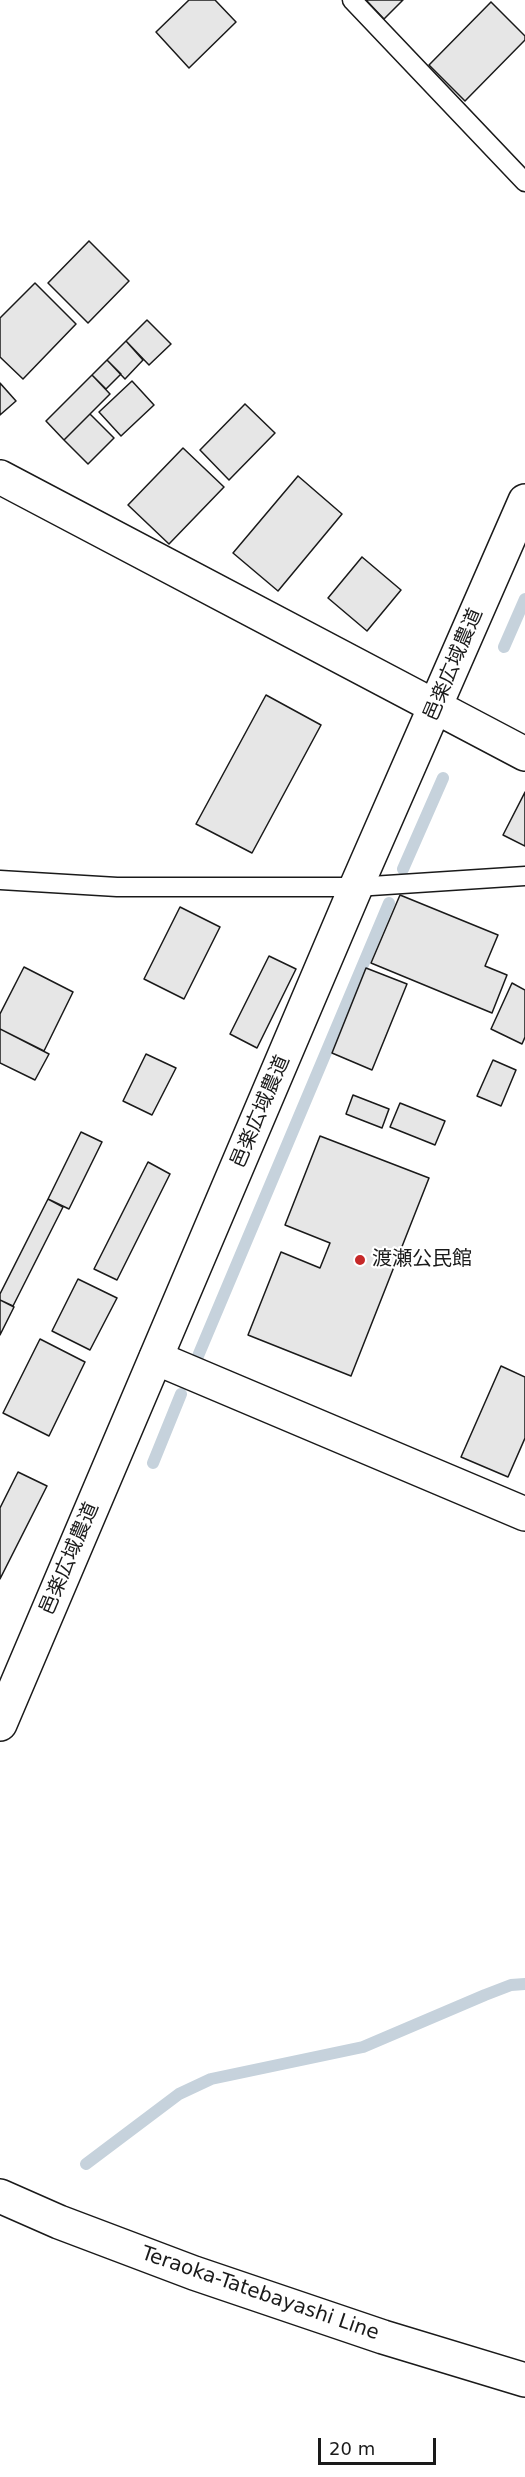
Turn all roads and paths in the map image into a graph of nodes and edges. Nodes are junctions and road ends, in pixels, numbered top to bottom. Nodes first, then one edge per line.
1 (352, 0) edge
2 (525, 183) edge
3 (0, 477) edge
4 (525, 501) edge
5 (435, 709) junction
6 (525, 754) edge
7 (525, 876) edge
8 (0, 880) edge
9 (356, 887) junction
10 (156, 1358) junction
11 (525, 1514) edge
12 (0, 1724) edge
13 (0, 2196) edge
14 (525, 2380) edge

1 - 2 lane
3 - 5 street
4 - 5 street, 邑楽広域農道
5 - 6 street
5 - 9 street, 邑楽広域農道
7 - 9 lane
8 - 9 lane
9 - 10 street, 邑楽広域農道
10 - 11 street
10 - 12 street, 邑楽広域農道
13 - 14 street, Teraoka-Tatebayashi Line

